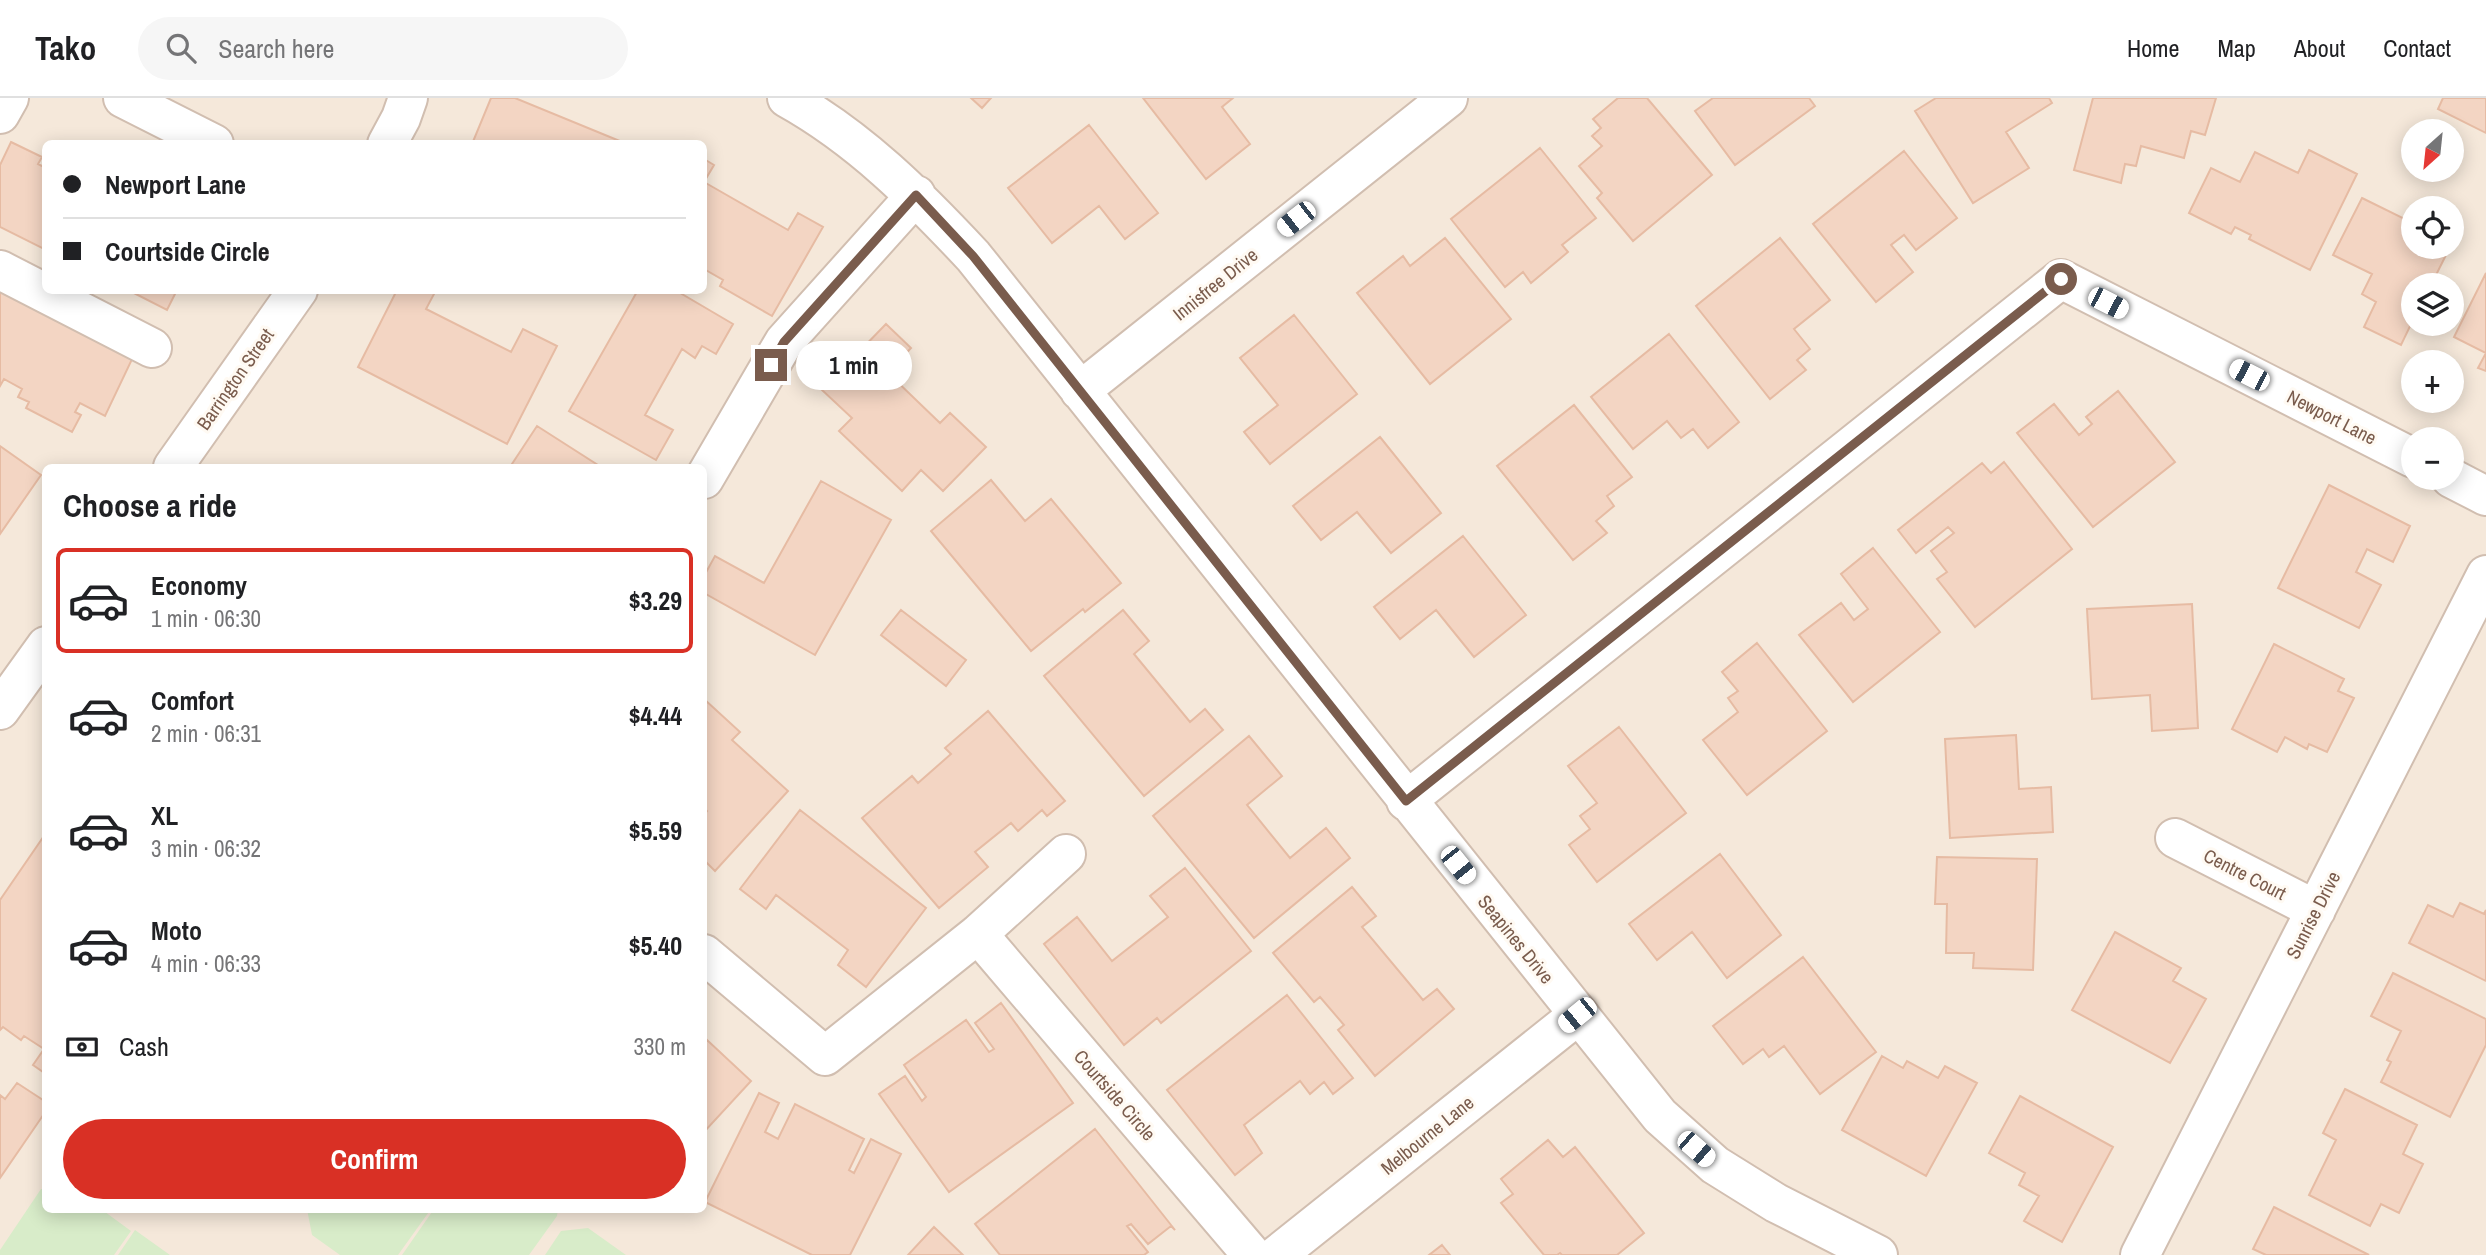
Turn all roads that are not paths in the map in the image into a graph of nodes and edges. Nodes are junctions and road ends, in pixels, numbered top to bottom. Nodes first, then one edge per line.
1 (9, 98) edge
2 (123, 98) edge
3 (408, 98) edge
4 (786, 98) edge
5 (1448, 98) edge
6 (0, 114) edge
7 (206, 140) edge
8 (389, 140) edge
9 (916, 195) junction
10 (0, 270) edge
11 (42, 292) edge
12 (47, 294) edge
13 (295, 294) edge
14 (152, 348) dead end
15 (1080, 391) junction
16 (2401, 452) edge
17 (175, 464) edge
18 (707, 474) edge
19 (2464, 485) edge
20 (2486, 496) edge
21 (2486, 575) edge
22 (42, 652) edge
23 (0, 710) edge
24 (1406, 801) junction
25 (2175, 838) dead end
26 (1066, 855) dead end
27 (2316, 910) junction
28 (978, 934) junction
29 (707, 957) edge
30 (1577, 1015) junction
31 (1252, 1255) edge
32 (1277, 1255) edge
33 (1878, 1255) edge
34 (2140, 1255) edge

1 - 6 street
2 - 7 street
3 - 8 street
4 - 9 street, Seapines Drive
5 - 15 street, Innisfree Drive
9 - 15 street, Seapines Drive
9 - 18 street
10 - 11 street
12 - 14 street
13 - 17 street, Barrington Street
15 - 24 street, Seapines Drive
16 - 24 street, Newport Lane
19 - 20 street
21 - 27 street, Sunrise Drive
22 - 23 street
24 - 30 street, Seapines Drive
25 - 27 street, Centre Court
26 - 28 street
27 - 34 street, Sunrise Drive
28 - 29 street
28 - 31 street, Courtside Circle
30 - 32 street, Melbourne Lane
30 - 33 street, Seapines Drive

